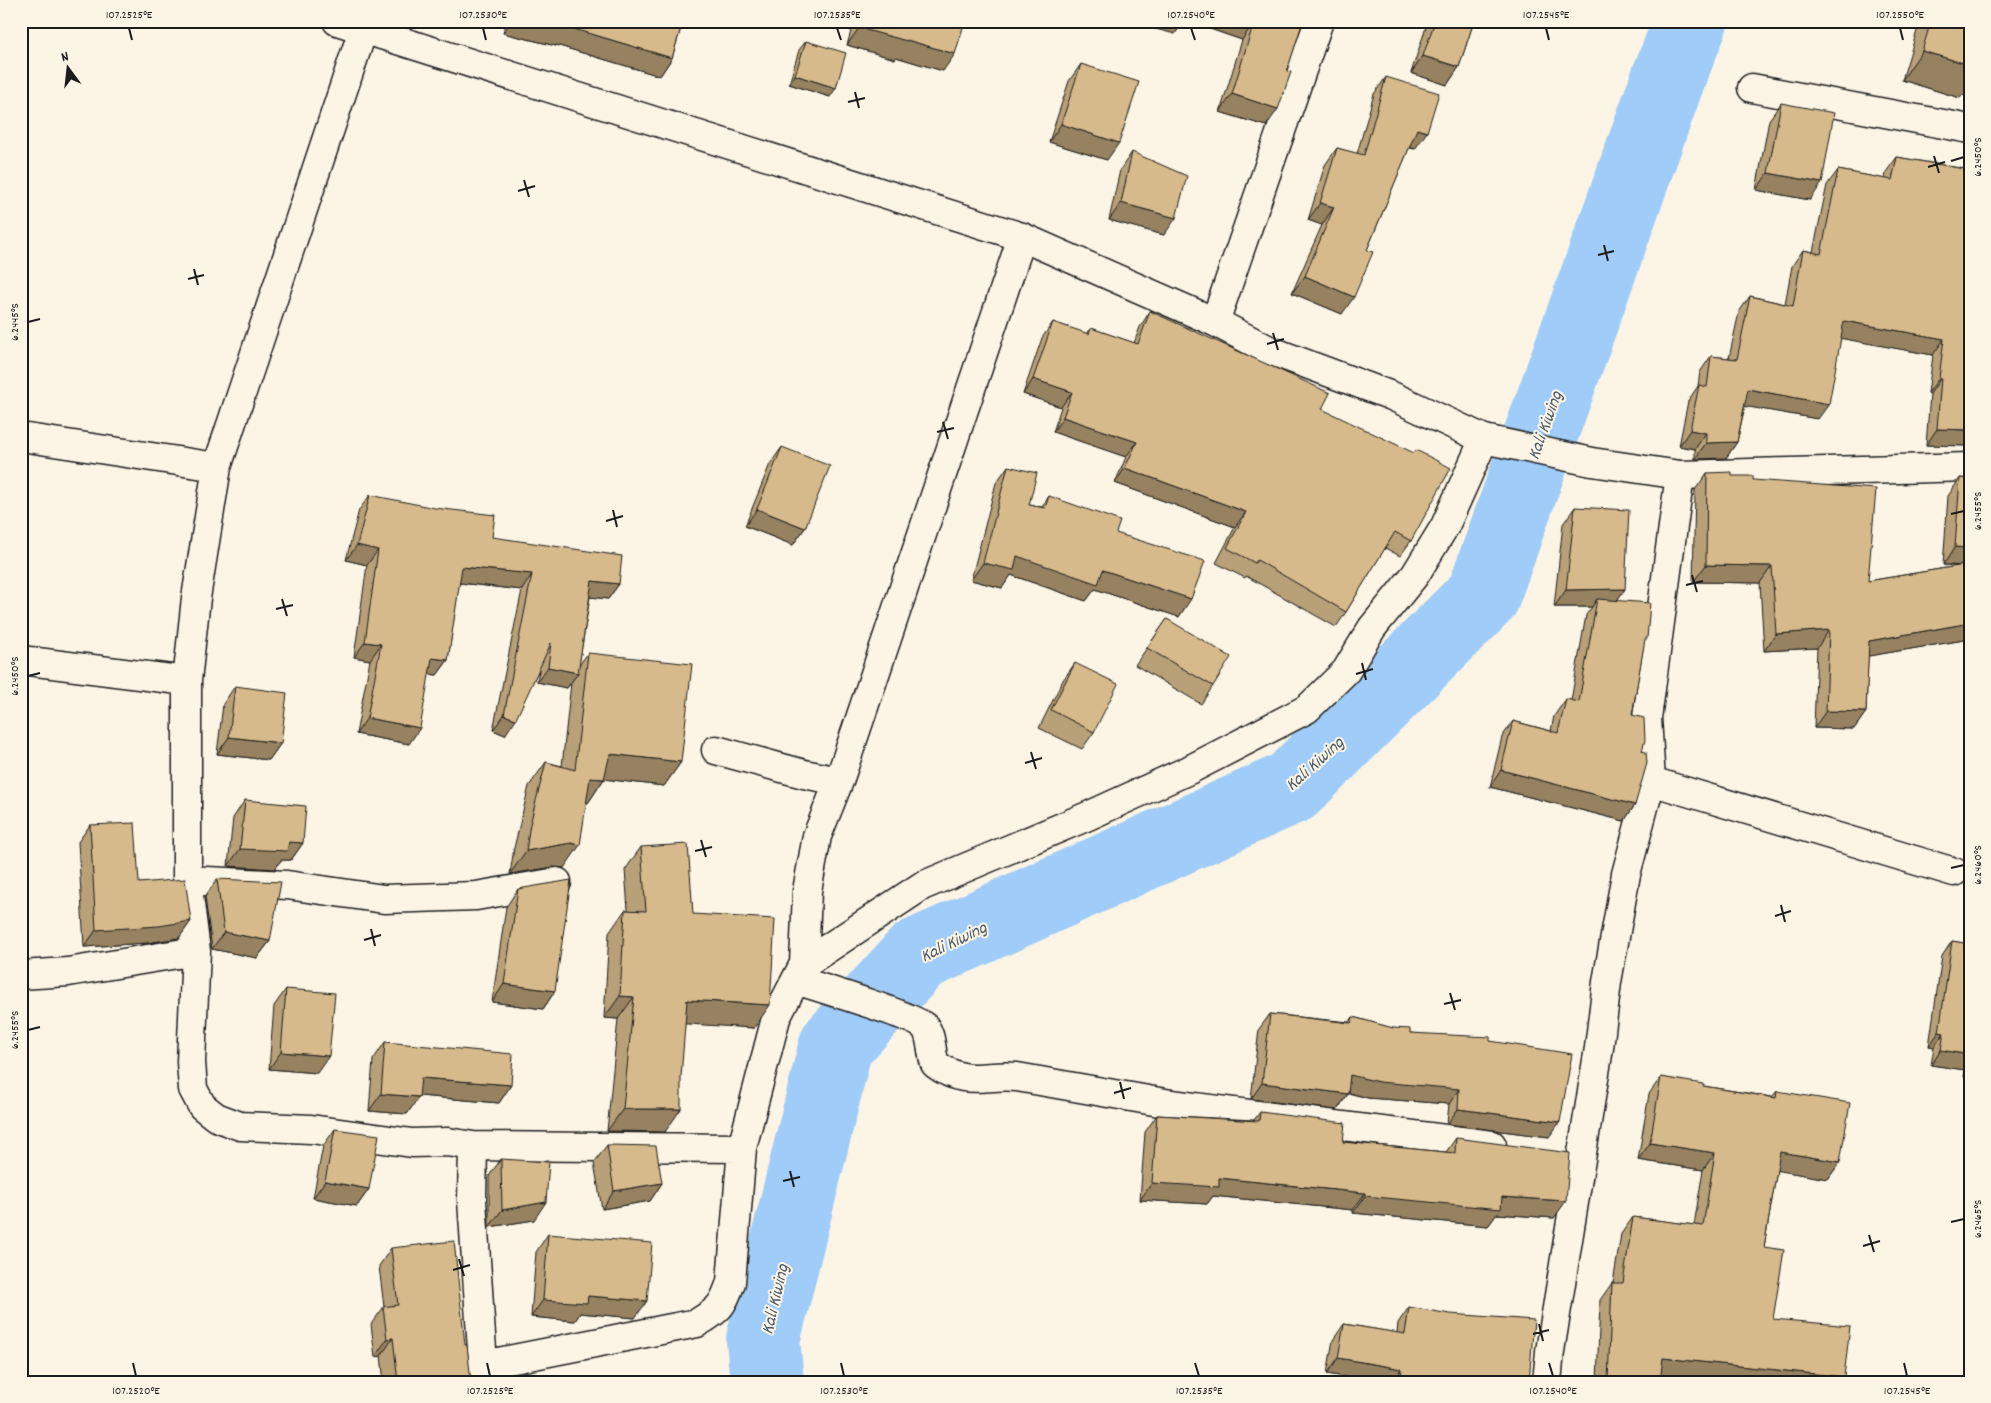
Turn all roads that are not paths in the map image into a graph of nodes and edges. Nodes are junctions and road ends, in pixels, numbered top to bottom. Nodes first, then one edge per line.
1 (337, 21) edge
2 (1319, 21) edge
3 (365, 26) edge
4 (1752, 88) dead end
5 (1970, 129) edge
6 (1022, 237) junction
7 (1215, 322) junction
8 (21, 437) edge
9 (1490, 440) junction
10 (217, 467) junction
11 (1970, 467) edge
12 (1680, 475) junction
13 (21, 660) edge
14 (187, 681) junction
15 (716, 750) dead end
16 (839, 781) junction
17 (1651, 781) junction
18 (1954, 872) dead end
19 (187, 880) junction
20 (557, 882) edge
21 (196, 951) junction
22 (21, 975) edge
23 (806, 977) junction
24 (473, 1146) junction
25 (742, 1148) junction
26 (1512, 1148) edge
27 (485, 1373) edge
28 (1547, 1382) edge

1 - 3 street
2 - 7 street
3 - 6 street
3 - 10 street
4 - 5 street
6 - 7 street
6 - 16 street
7 - 9 street
8 - 10 street
9 - 12 street
9 - 23 street
10 - 14 street
11 - 12 street
12 - 17 street
13 - 14 street
14 - 19 street
15 - 16 street
16 - 23 street
17 - 18 street
17 - 28 street
19 - 20 street
19 - 21 street
21 - 22 street
21 - 24 street
23 - 25 street
23 - 26 street
24 - 25 street
24 - 27 street
25 - 27 street

